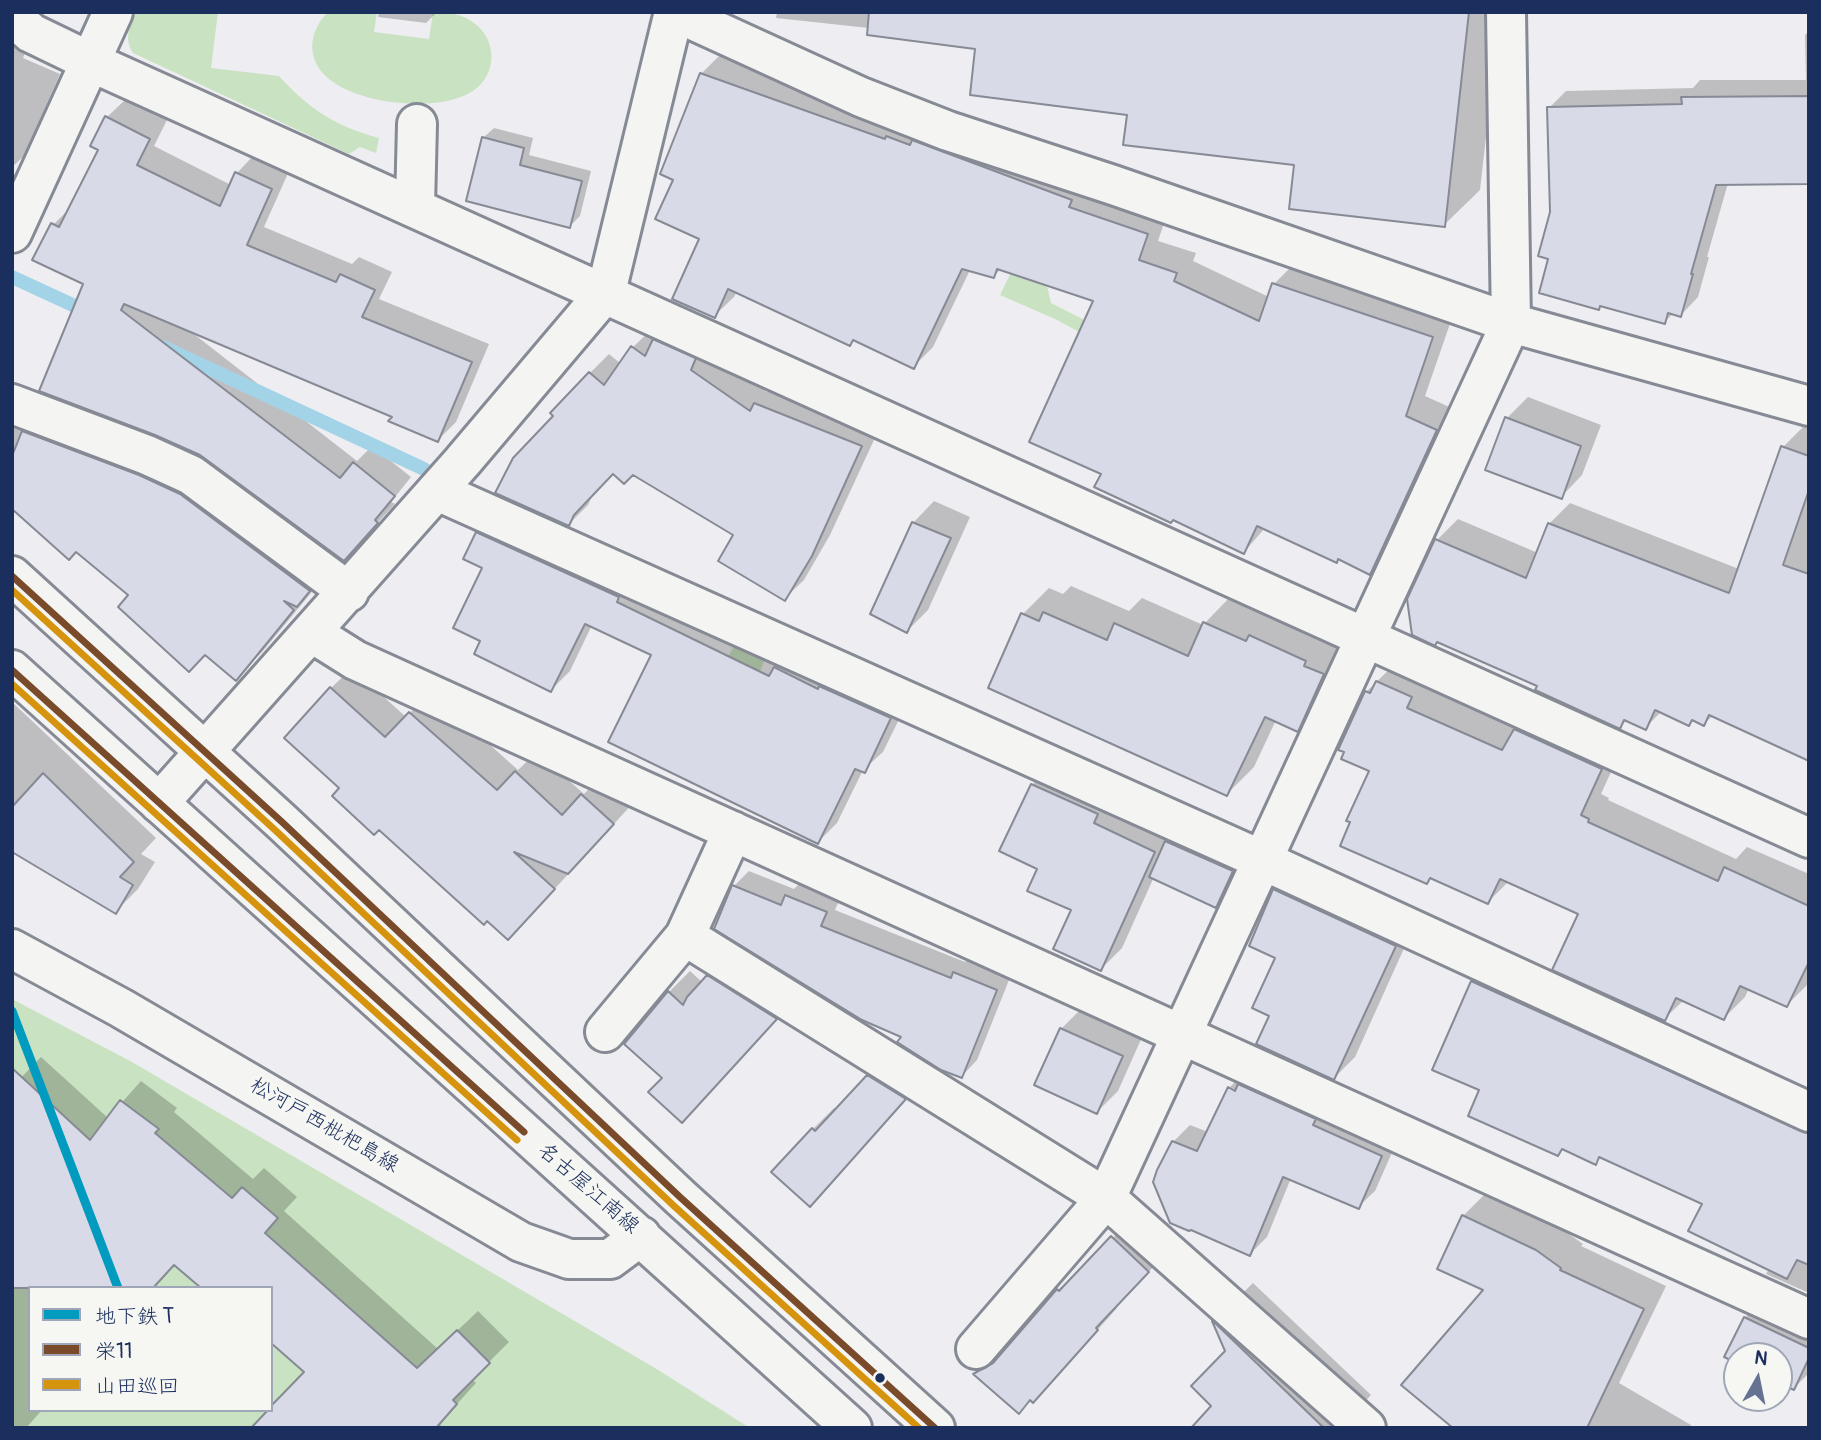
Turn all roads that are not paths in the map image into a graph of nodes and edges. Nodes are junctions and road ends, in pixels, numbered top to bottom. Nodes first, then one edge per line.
1 (113, 12) edge
2 (674, 12) edge
3 (1506, 12) edge
4 (12, 16) edge
5 (91, 62) junction
6 (417, 124) dead end
7 (415, 206) junction
8 (12, 233) edge
9 (606, 292) junction
10 (1511, 323) junction
11 (12, 404) edge
12 (1809, 406) edge
13 (437, 491) junction
14 (12, 576) edge
15 (349, 592) junction
16 (312, 633) junction
17 (1366, 639) junction
18 (12, 670) edge
19 (205, 751) junction
20 (159, 803) junction
21 (733, 831) junction
22 (1809, 838) edge
23 (1262, 860) junction
24 (685, 936) junction
25 (12, 949) edge
26 (605, 1032) dead end
27 (1182, 1035) junction
28 (1809, 1112) edge
29 (1106, 1198) junction
30 (641, 1236) junction
31 (1809, 1319) edge
32 (976, 1349) dead end
33 (852, 1428) edge
34 (936, 1428) edge
35 (1366, 1428) edge

1 - 5 street
2 - 9 street
2 - 10 street
3 - 10 street
4 - 5 street
5 - 7 street
5 - 8 street
6 - 7 street
7 - 9 street
9 - 13 street
9 - 17 street
10 - 12 street
10 - 17 street
11 - 15 street
13 - 15 street
13 - 23 street
14 - 19 street
15 - 16 street
16 - 19 street
16 - 21 street
17 - 22 street
17 - 23 street
18 - 20 street, 名古屋江南線
19 - 20 street
19 - 34 street
20 - 30 street, 名古屋江南線
21 - 24 street
21 - 27 street
23 - 27 street
23 - 28 street
24 - 26 street
24 - 29 street
25 - 30 street, 松河戸西枇杷島線
27 - 29 street
27 - 31 street
29 - 32 street
29 - 35 street
30 - 33 street, 名古屋江南線

